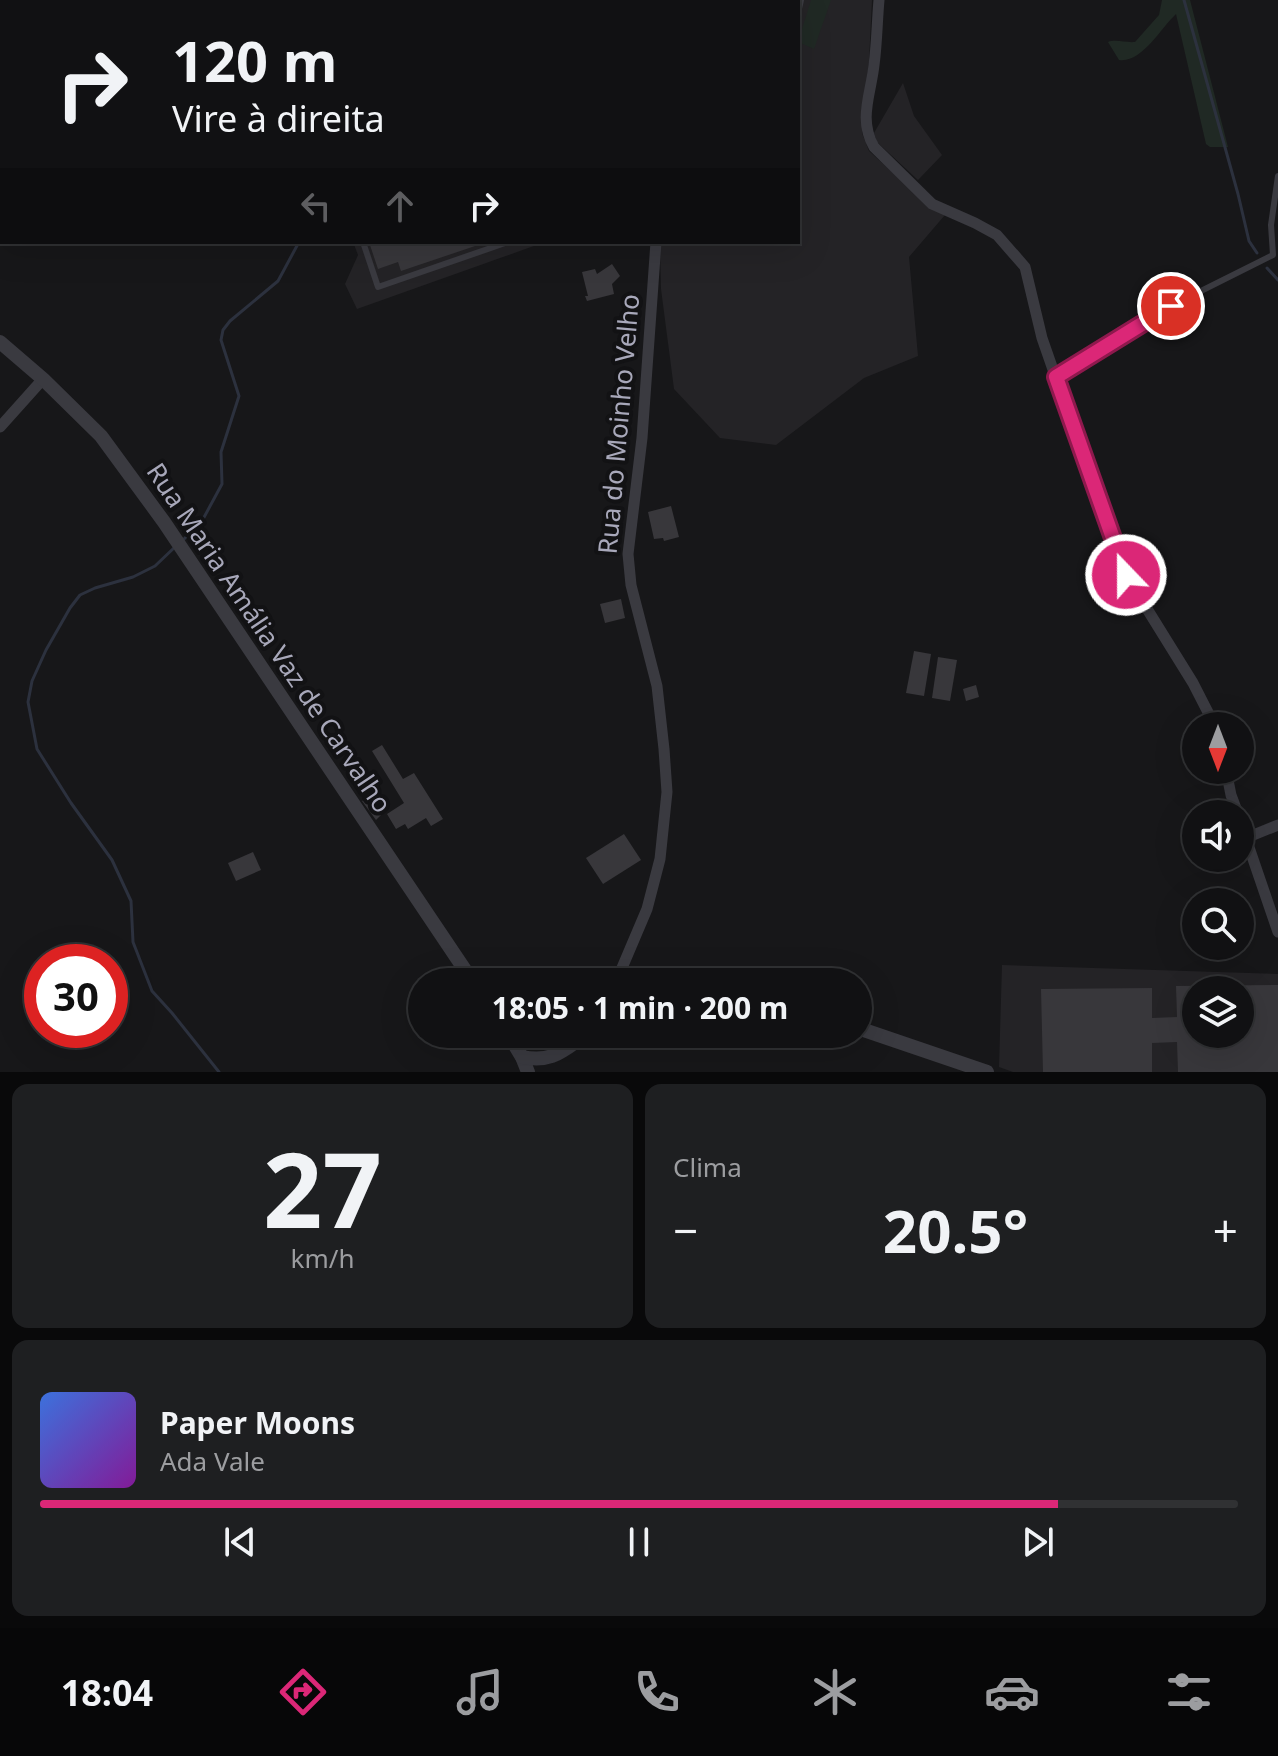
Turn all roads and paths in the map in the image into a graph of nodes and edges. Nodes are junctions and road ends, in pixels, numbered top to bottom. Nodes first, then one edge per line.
1 (879, 0) edge
2 (1278, 176) edge
3 (364, 244) edge
4 (502, 244) edge
5 (656, 244) edge
6 (0, 342) edge
7 (1056, 377) junction
8 (43, 379) junction
9 (0, 427) edge
10 (1208, 712) edge
11 (1278, 825) edge
12 (1254, 835) edge
13 (1254, 857) edge
14 (1274, 904) edge
15 (1278, 932) edge
16 (464, 968) edge
17 (622, 968) edge
18 (872, 1033) edge
19 (517, 1048) edge
20 (567, 1048) edge
21 (558, 1054) junction
22 (522, 1057) junction
23 (528, 1072) edge
24 (551, 1072) edge
25 (987, 1072) edge

1 - 7 street
2 - 7 lane
3 - 4 lane
5 - 17 street, Rua do Moinho Velho
6 - 8 street, Rua Maria Amália Vaz de Carvalho
7 - 10 street
8 - 9 street
8 - 16 street, Rua Maria Amália Vaz de Carvalho
11 - 12 street
13 - 14 street
14 - 15 street
18 - 25 street
19 - 22 street
20 - 21 street
21 - 22 street
21 - 24 street
22 - 23 street

